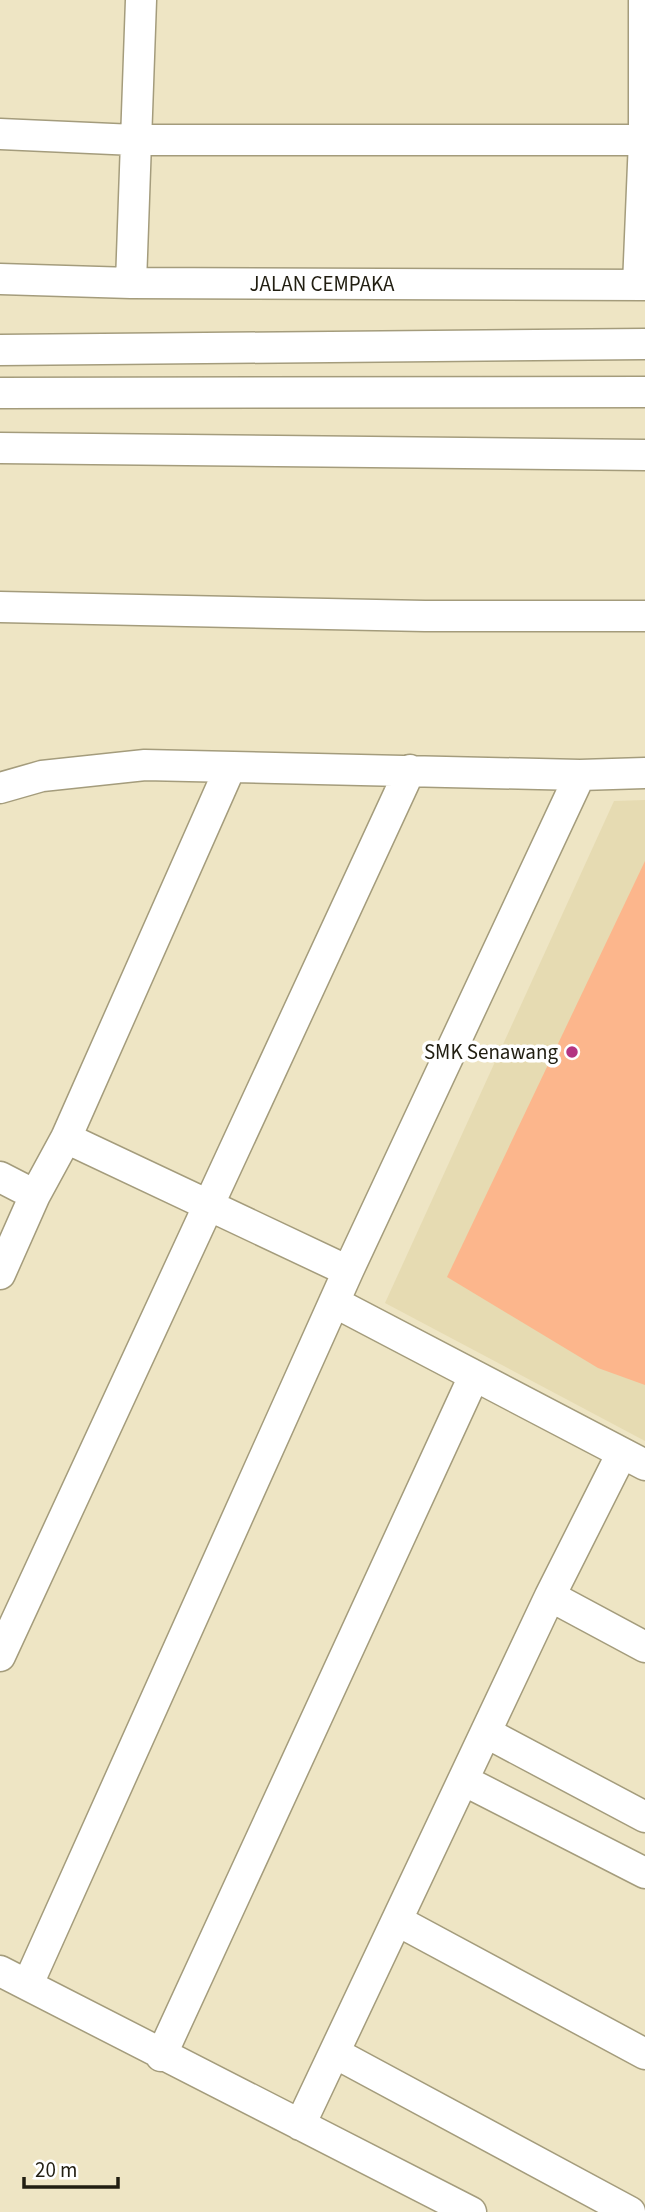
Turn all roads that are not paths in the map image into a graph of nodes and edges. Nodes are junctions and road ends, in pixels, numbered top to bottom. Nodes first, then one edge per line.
1 (141, 0) edge
2 (630, 0) edge
3 (644, 1) edge
4 (0, 134) edge
5 (135, 140) junction
6 (644, 140) edge
7 (0, 279) edge
8 (131, 283) junction
9 (642, 285) edge
10 (645, 344) edge
11 (0, 350) edge
12 (645, 392) edge
13 (0, 393) edge
14 (0, 448) edge
15 (645, 455) edge
16 (0, 607) edge
17 (645, 616) edge
18 (230, 768) junction
19 (410, 769) junction
20 (645, 773) edge
21 (580, 775) junction
22 (0, 788) edge
23 (66, 1138) junction
24 (0, 1177) edge
25 (35, 1195) junction
26 (208, 1206) junction
27 (348, 1271) junction
28 (0, 1274) edge
29 (334, 1302) junction
30 (474, 1376) junction
31 (634, 1459) edge
32 (550, 1597) junction
33 (645, 1647) edge
34 (0, 1656) edge
35 (487, 1733) junction
36 (463, 1780) junction
37 (645, 1817) edge
38 (645, 1873) edge
39 (398, 1921) junction
40 (0, 1971) edge
41 (28, 1984) junction
42 (335, 2053) junction
43 (645, 2054) edge
44 (162, 2056) junction
45 (300, 2125) junction
46 (471, 2212) edge
47 (631, 2212) edge

1 - 5 street
2 - 3 street
3 - 6 street
4 - 5 street
5 - 6 street
5 - 8 street
6 - 9 street
7 - 8 street, JALAN CEMPAKA
8 - 9 street, JALAN CEMPAKA
10 - 11 street
12 - 13 street
14 - 15 street
16 - 17 street
18 - 19 street
18 - 22 street
18 - 23 street
19 - 21 street
19 - 26 street
20 - 21 street
21 - 27 street
23 - 25 street
23 - 26 street
24 - 25 street
25 - 28 street
26 - 27 street
26 - 34 street
27 - 29 street
29 - 30 street
29 - 41 street
30 - 31 street
30 - 44 street
31 - 32 street
32 - 33 street
32 - 35 street
35 - 36 street
35 - 37 street
36 - 38 street
36 - 39 street
39 - 42 street
39 - 43 street
40 - 41 street
41 - 44 street
42 - 45 street
42 - 47 street
44 - 45 street
45 - 46 street

